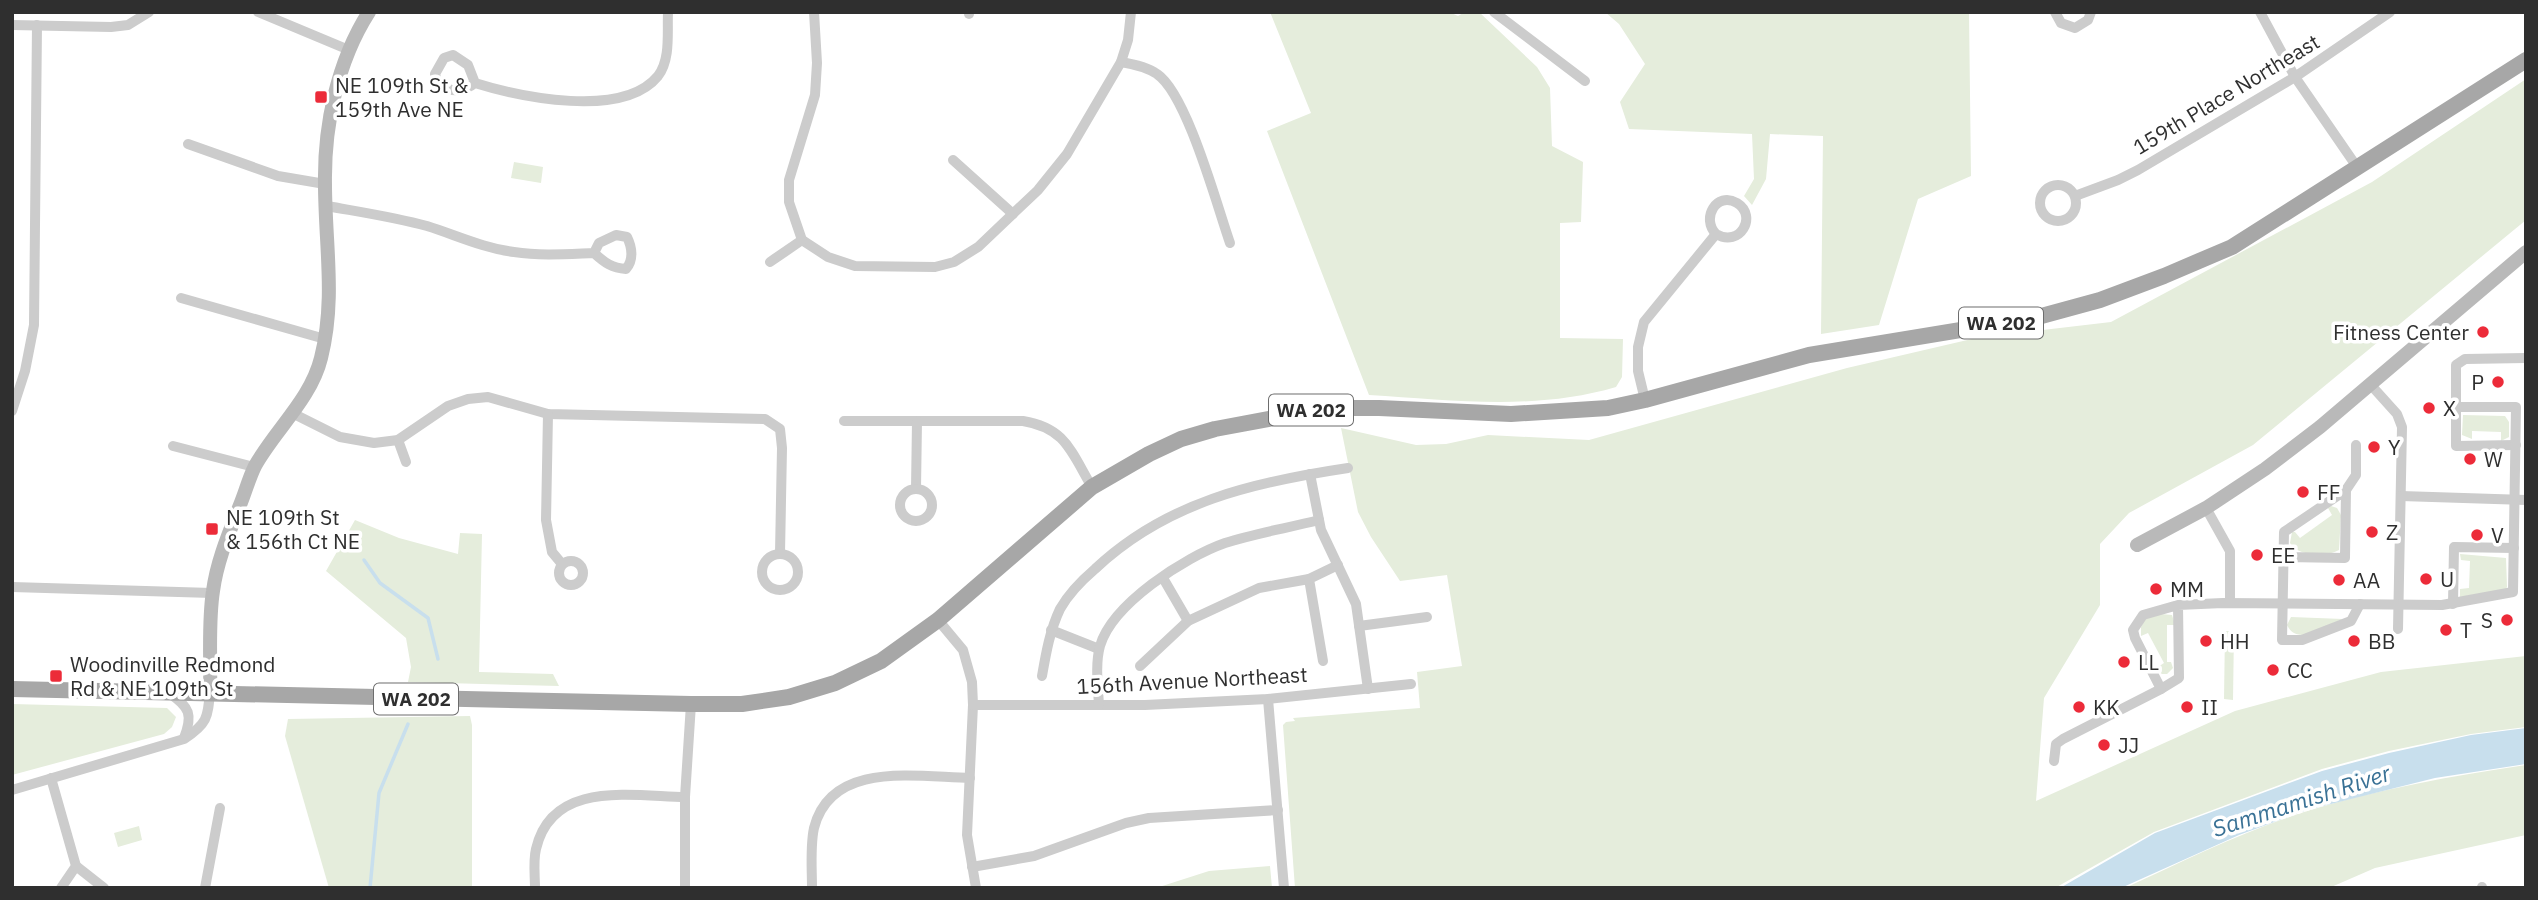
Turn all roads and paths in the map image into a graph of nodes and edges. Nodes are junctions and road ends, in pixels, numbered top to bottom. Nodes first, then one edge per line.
1 (149, 12) edge
2 (258, 12) edge
3 (369, 12) edge
4 (668, 12) edge
5 (814, 12) edge
6 (1131, 12) edge
7 (1494, 12) edge
8 (2055, 12) edge
9 (2091, 12) edge
10 (2260, 12) edge
11 (2390, 12) edge
12 (12, 25) edge
13 (37, 26) junction
14 (349, 50) junction
15 (2526, 61) edge
16 (1121, 62) junction
17 (2295, 77) junction
18 (1585, 81) dead end
19 (475, 83) dead end
20 (188, 144) dead end
21 (953, 160) dead end
22 (2357, 167) junction
23 (325, 184) junction
24 (2075, 196) dead end
25 (327, 206) junction
26 (1013, 214) junction
27 (1716, 234) dead end
28 (802, 240) junction
29 (1230, 243) dead end
30 (2526, 252) edge
31 (594, 253) dead end
32 (770, 262) dead end
33 (181, 298) dead end
34 (325, 339) junction
35 (2526, 358) edge
36 (2370, 384) junction
37 (1646, 400) junction
38 (2456, 407) junction
39 (12, 411) edge
40 (292, 413) junction
41 (548, 414) junction
42 (844, 421) dead end
43 (917, 421) junction
44 (398, 440) junction
45 (2356, 445) dead end
46 (173, 446) dead end
47 (2516, 446) junction
48 (406, 461) dead end
49 (254, 467) junction
50 (1348, 468) dead end
51 (1310, 474) junction
52 (1092, 487) junction
53 (916, 489) dead end
54 (2346, 490) junction
55 (2402, 496) junction
56 (2520, 500) edge
57 (2206, 508) junction
58 (1319, 520) junction
59 (2137, 545) dead end
60 (2514, 548) junction
61 (780, 553) dead end
62 (2284, 556) junction
63 (562, 564) dead end
64 (1338, 565) junction
65 (1163, 578) junction
66 (1309, 579) junction
67 (12, 587) edge
68 (212, 593) junction
69 (2230, 603) junction
70 (2283, 604) junction
71 (2360, 604) junction
72 (2453, 604) junction
73 (2178, 605) junction
74 (2399, 606) junction
75 (1427, 617) dead end
76 (938, 620) junction
77 (1188, 621) junction
78 (1359, 626) junction
79 (2398, 629) dead end
80 (1051, 630) junction
81 (1099, 649) junction
82 (1323, 661) dead end
83 (1140, 666) dead end
84 (1042, 676) dead end
85 (1411, 684) dead end
86 (12, 688) edge
87 (1368, 689) junction
88 (2161, 689) junction
89 (166, 691) junction
90 (210, 691) junction
91 (1268, 699) junction
92 (691, 704) junction
93 (973, 705) junction
94 (1099, 705) junction
95 (184, 739) junction
96 (2054, 761) dead end
97 (51, 778) junction
98 (970, 778) junction
99 (12, 790) edge
100 (685, 797) junction
101 (220, 808) dead end
102 (1278, 810) junction
103 (76, 866) junction
104 (972, 867) junction
105 (61, 888) edge
106 (104, 888) edge
107 (205, 888) edge
108 (535, 888) edge
109 (685, 888) edge
110 (812, 888) edge
111 (976, 888) edge
112 (1284, 888) edge

1 - 13 street
2 - 14 street
3 - 14 street
4 - 19 street
5 - 28 street
6 - 16 street
7 - 18 street
8 - 9 street
10 - 17 street
11 - 17 street, 159th Place Northeast
12 - 13 street
13 - 39 street
14 - 23 street
15 - 22 main road, WA 202
16 - 26 street
16 - 29 street
17 - 22 street
17 - 24 street, 159th Place Northeast
20 - 23 street
21 - 26 street
22 - 37 main road, WA 202
23 - 25 street
25 - 31 street
25 - 34 street
26 - 28 street
27 - 37 street
28 - 32 street
30 - 36 street
33 - 34 street
34 - 40 street
35 - 38 street
36 - 55 street
36 - 57 street
37 - 52 main road, WA 202
38 - 47 street
38 - 47 street
40 - 44 street
40 - 49 street
41 - 44 street
41 - 61 street
41 - 63 street
42 - 43 street
43 - 52 street
43 - 53 street
44 - 48 street
45 - 54 street
46 - 49 street
47 - 56 street
49 - 68 street
50 - 51 street
51 - 58 street
51 - 80 street
52 - 76 main road, WA 202
54 - 62 street
54 - 62 street
55 - 56 street
55 - 74 street
56 - 60 street
57 - 59 street
57 - 69 street
58 - 64 street
58 - 65 street
60 - 72 street
60 - 72 street
62 - 70 street
64 - 66 street
64 - 78 street
65 - 77 street
65 - 81 street
66 - 77 street
66 - 82 street
67 - 68 street
68 - 90 street
69 - 70 street
69 - 73 street
70 - 71 street
70 - 71 street
71 - 74 street
72 - 74 street
73 - 88 street
73 - 88 street
74 - 79 street
75 - 78 street
76 - 92 main road, WA 202
76 - 93 street
77 - 83 street
78 - 87 street
80 - 81 street
80 - 84 street
81 - 94 street
85 - 87 street, 156th Avenue Northeast
86 - 89 main road, WA 202
87 - 91 street, 156th Avenue Northeast
88 - 96 street
89 - 90 main road, WA 202
89 - 95 street
90 - 92 main road, WA 202
90 - 95 street
91 - 94 street, 156th Avenue Northeast
91 - 102 street
92 - 100 street
93 - 94 street, 156th Avenue Northeast
93 - 98 street
95 - 97 street
97 - 99 street
97 - 103 street
98 - 104 street
98 - 110 street
100 - 108 street
100 - 109 street
101 - 107 street
102 - 104 street
102 - 112 street
103 - 105 street
103 - 106 street
104 - 111 street

